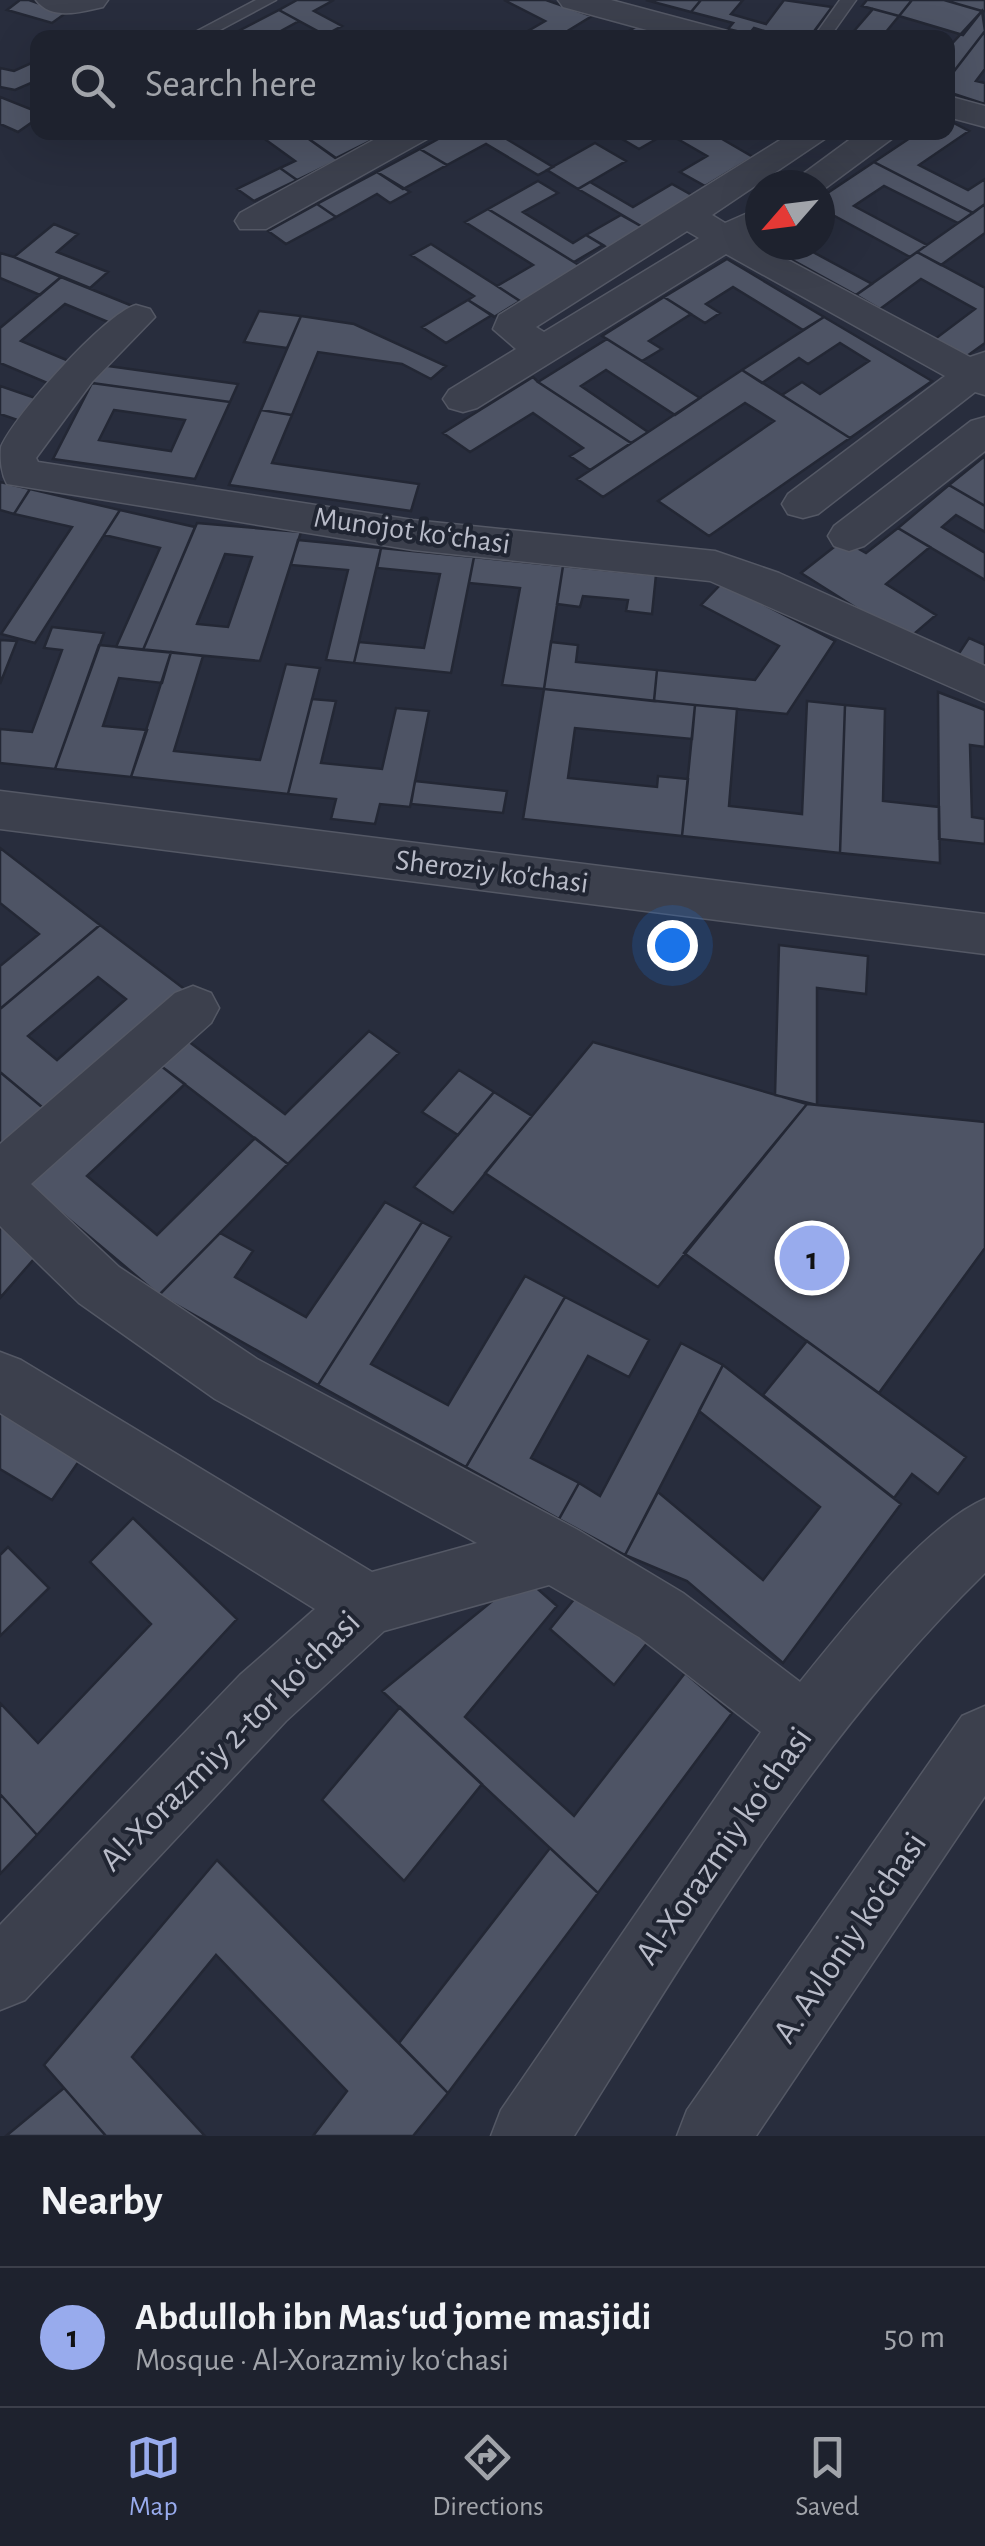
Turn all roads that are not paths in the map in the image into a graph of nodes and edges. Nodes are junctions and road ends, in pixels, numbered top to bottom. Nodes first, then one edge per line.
1 (52, 0) edge
2 (92, 0) edge
3 (268, 0) edge
4 (574, 0) edge
5 (848, 0) edge
6 (628, 15) junction
7 (208, 30) edge
8 (602, 30) edge
9 (685, 30) edge
10 (827, 30) edge
11 (955, 108) edge
12 (985, 117) edge
13 (400, 140) edge
14 (805, 140) edge
15 (872, 140) edge
16 (828, 170) edge
17 (686, 216) junction
18 (253, 221) dead end
19 (745, 226) edge
20 (727, 238) junction
21 (136, 317) dead end
22 (542, 348) junction
23 (981, 374) edge
24 (463, 399) dead end
25 (985, 430) edge
26 (803, 504) dead end
27 (849, 536) dead end
28 (985, 686) edge
29 (0, 810) edge
30 (985, 934) edge
31 (192, 1008) dead end
32 (0, 1380) edge
33 (985, 1530) edge
34 (556, 1552) junction
35 (367, 1605) junction
36 (805, 1726) junction
37 (985, 1739) edge
38 (0, 1976) edge
39 (527, 2136) edge
40 (713, 2136) edge

1 - 2 street
3 - 7 lane
4 - 6 street
5 - 10 lane
6 - 8 street
6 - 9 street
11 - 12 street
13 - 18 street
14 - 17 street
15 - 16 street
17 - 20 street
17 - 22 street
19 - 20 street
20 - 22 street
20 - 23 street
21 - 28 street, Munojot koʻchasi
22 - 24 street
23 - 26 street
25 - 27 street
29 - 30 street, Sheroziy ko'chasi
31 - 34 street
32 - 35 street
33 - 36 street, Al-Xorazmiy koʻchasi
34 - 35 street, Al-Xorazmiy 2-tor koʻchasi
34 - 36 street
35 - 38 street, Al-Xorazmiy 2-tor koʻchasi
36 - 39 street, Al-Xorazmiy koʻchasi
37 - 40 street, A. Avloniy ko‘chasi

